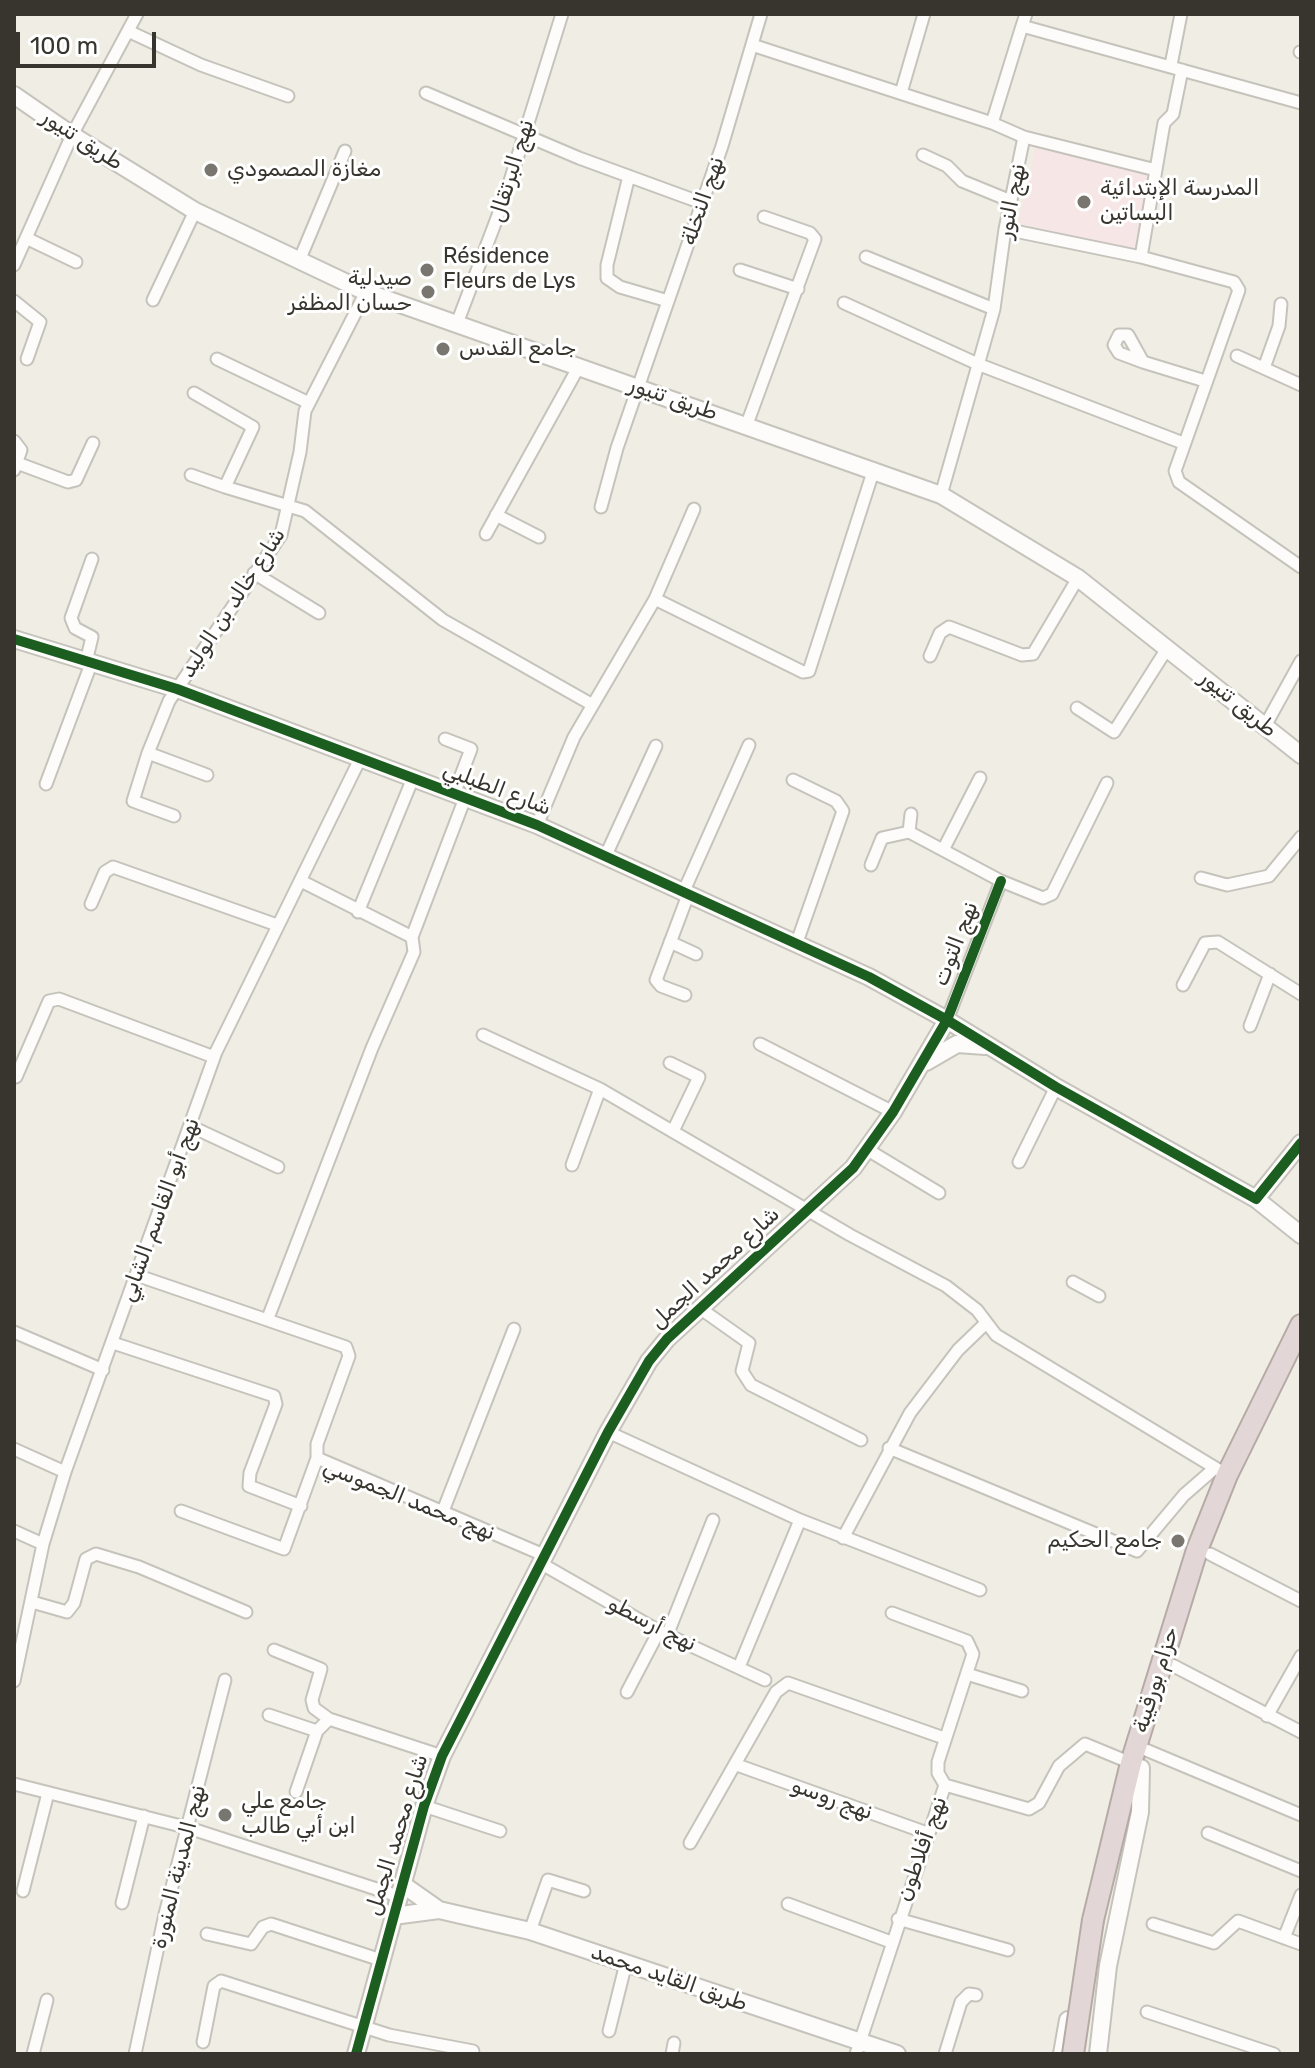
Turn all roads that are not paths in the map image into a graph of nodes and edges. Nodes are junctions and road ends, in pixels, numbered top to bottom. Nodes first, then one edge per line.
1 (137, 14) edge
2 (761, 14) edge
3 (924, 14) edge
4 (1026, 14) edge
5 (1181, 14) edge
6 (558, 15) edge
7 (1022, 26) junction
8 (128, 31) junction
9 (752, 45) junction
10 (1176, 68) junction
11 (426, 93) dead end
12 (901, 93) junction
13 (14, 95) edge
14 (288, 96) dead end
15 (1301, 103) edge
16 (992, 123) junction
17 (72, 135) junction
18 (524, 136) junction
19 (1024, 137) junction
20 (345, 151) dead end
21 (923, 155) dead end
22 (1156, 170) junction
23 (629, 176) junction
24 (1011, 201) junction
25 (702, 203) junction
26 (195, 211) junction
27 (764, 217) dead end
28 (1005, 229) junction
29 (26, 238) junction
30 (866, 257) dead end
31 (1141, 257) junction
32 (299, 261) junction
33 (76, 262) dead end
34 (14, 265) edge
35 (740, 270) dead end
36 (798, 289) junction
37 (366, 292) junction
38 (153, 300) dead end
39 (14, 301) edge
40 (668, 301) junction
41 (844, 303) dead end
42 (1281, 304) dead end
43 (994, 309) junction
44 (456, 326) junction
45 (1237, 356) dead end
46 (27, 359) dead end
47 (217, 359) dead end
48 (1143, 362) dead end
49 (980, 365) junction
50 (578, 368) junction
51 (1264, 368) junction
52 (1205, 381) junction
53 (1301, 385) edge
54 (638, 386) junction
55 (194, 393) dead end
56 (309, 403) junction
57 (747, 424) junction
58 (14, 441) edge
59 (93, 443) dead end
60 (1183, 443) junction
61 (15, 467) edge
62 (874, 469) junction
63 (191, 475) dead end
64 (225, 487) junction
65 (941, 495) junction
66 (601, 507) dead end
67 (286, 508) junction
68 (694, 509) dead end
69 (496, 515) junction
70 (486, 534) dead end
71 (539, 537) dead end
72 (92, 559) dead end
73 (1301, 567) edge
74 (254, 573) junction
75 (1078, 578) junction
76 (655, 599) junction
77 (319, 613) dead end
78 (14, 639) edge
79 (1168, 647) junction
80 (930, 656) dead end
81 (1301, 661) edge
82 (88, 663) junction
83 (177, 689) junction
84 (591, 704) junction
85 (1077, 708) dead end
86 (1265, 726) junction
87 (445, 739) dead end
88 (749, 745) dead end
89 (656, 746) dead end
90 (148, 753) junction
91 (1301, 755) edge
92 (360, 759) junction
93 (207, 775) dead end
94 (413, 778) junction
95 (980, 778) dead end
96 (793, 780) dead end
97 (1107, 783) dead end
98 (46, 784) dead end
99 (460, 796) junction
100 (911, 814) dead end
101 (174, 816) dead end
102 (537, 825) junction
103 (909, 832) junction
104 (1301, 837) edge
105 (943, 850) junction
106 (606, 855) junction
107 (871, 865) dead end
108 (1201, 878) dead end
109 (301, 881) junction
110 (1001, 881) junction
111 (685, 894) junction
112 (91, 904) dead end
113 (358, 912) junction
114 (277, 925) junction
115 (412, 937) junction
116 (670, 942) junction
117 (796, 945) junction
118 (696, 954) dead end
119 (1270, 974) junction
120 (1183, 985) dead end
121 (1301, 994) edge
122 (685, 995) dead end
123 (947, 1020) junction
124 (1250, 1026) dead end
125 (483, 1035) dead end
126 (760, 1044) dead end
127 (992, 1048) junction
128 (214, 1057) junction
129 (670, 1063) dead end
130 (921, 1066) junction
131 (16, 1077) dead end
132 (1056, 1087) junction
133 (600, 1089) junction
134 (893, 1112) junction
135 (190, 1126) junction
136 (673, 1131) junction
137 (1301, 1143) edge
138 (868, 1150) junction
139 (1019, 1162) dead end
140 (572, 1165) dead end
141 (278, 1167) dead end
142 (939, 1193) dead end
143 (1256, 1199) junction
144 (806, 1209) junction
145 (1301, 1235) edge
146 (136, 1275) junction
147 (1073, 1282) dead end
148 (1099, 1296) dead end
149 (701, 1309) junction
150 (268, 1318) junction
151 (984, 1322) junction
152 (1301, 1325) edge
153 (514, 1329) dead end
154 (14, 1332) edge
155 (113, 1343) junction
156 (1301, 1348) edge
157 (103, 1370) junction
158 (608, 1432) junction
159 (861, 1440) dead end
160 (889, 1448) junction
161 (14, 1449) edge
162 (317, 1458) junction
163 (65, 1472) junction
164 (1221, 1472) junction
165 (301, 1506) junction
166 (181, 1511) dead end
167 (443, 1511) junction
168 (713, 1520) dead end
169 (800, 1520) junction
170 (14, 1531) edge
171 (843, 1538) junction
172 (43, 1544) junction
173 (1210, 1554) junction
174 (544, 1560) junction
175 (980, 1590) dead end
176 (1301, 1601) edge
177 (32, 1602) junction
178 (246, 1612) dead end
179 (892, 1613) dead end
180 (663, 1632) junction
181 (274, 1650) dead end
182 (1301, 1656) edge
183 (17, 1659) edge
184 (1172, 1665) junction
185 (739, 1667) junction
186 (967, 1674) junction
187 (225, 1680) dead end
188 (765, 1680) dead end
189 (14, 1681) edge
190 (1022, 1691) dead end
191 (627, 1692) dead end
192 (269, 1715) dead end
193 (1267, 1716) junction
194 (329, 1719) junction
195 (317, 1731) junction
196 (1301, 1732) edge
197 (944, 1738) junction
198 (442, 1756) junction
199 (1140, 1761) junction
200 (737, 1765) junction
201 (14, 1784) edge
202 (945, 1785) junction
203 (296, 1792) dead end
204 (48, 1793) junction
205 (424, 1806) junction
206 (1301, 1815) edge
207 (144, 1816) junction
208 (189, 1828) junction
209 (500, 1831) dead end
210 (927, 1833) junction
211 (1208, 1833) dead end
212 (690, 1843) dead end
213 (1301, 1871) edge
214 (400, 1890) junction
215 (23, 1891) dead end
216 (584, 1891) dead end
217 (1301, 1895) edge
218 (122, 1903) dead end
219 (788, 1904) dead end
220 (439, 1910) junction
221 (393, 1916) junction
222 (898, 1919) junction
223 (1099, 1922) junction
224 (1153, 1924) dead end
225 (530, 1931) junction
226 (207, 1934) dead end
227 (1284, 1938) junction
228 (891, 1942) junction
229 (1301, 1944) edge
230 (1008, 1950) dead end
231 (381, 1960) junction
232 (626, 1963) junction
233 (976, 1995) dead end
234 (47, 2000) dead end
235 (1147, 2012) dead end
236 (361, 2025) junction
237 (609, 2031) dead end
238 (203, 2042) dead end
239 (857, 2049) edge
240 (473, 2051) dead end
241 (33, 2054) edge
242 (135, 2054) edge
243 (356, 2054) edge
244 (897, 2054) edge
245 (945, 2054) edge
246 (1064, 2054) edge
247 (1073, 2054) edge
248 (1087, 2054) edge
249 (1098, 2054) edge
250 (1274, 2054) edge

1 - 8 street
2 - 9 street, نهج النخلة
3 - 12 street
4 - 7 street
5 - 10 street
6 - 18 street, نهج البرتقال
7 - 10 street
7 - 16 street
8 - 14 street
8 - 17 street
9 - 12 street, نهج النور
9 - 25 street, نهج النخلة
10 - 15 street
10 - 22 street
11 - 18 street
12 - 16 street, نهج النور
13 - 17 street, طريق تنيور
16 - 19 street, نهج النور
17 - 26 street, طريق تنيور
17 - 29 street
18 - 23 street
18 - 44 street, نهج البرتقال
19 - 22 street
19 - 24 street, نهج النور
20 - 32 street
21 - 24 street
22 - 31 street
23 - 25 street
23 - 40 street
24 - 28 street, نهج النور
25 - 40 street, نهج النخلة
26 - 32 street, طريق تنيور
26 - 38 street
27 - 36 street
28 - 31 street
28 - 43 street, نهج النور
29 - 33 street
29 - 34 street
30 - 43 street
31 - 52 street
32 - 37 street, طريق تنيور
35 - 36 street
36 - 57 street
37 - 44 street, طريق تنيور
37 - 56 street, شارع خالد بن الوليد
39 - 46 street
40 - 54 street, نهج النخلة
41 - 49 street
42 - 51 street
43 - 49 street, نهج النور
44 - 50 street, طريق تنيور
45 - 51 street
47 - 56 street
48 - 52 street
49 - 60 street
49 - 65 street, نهج النور
50 - 54 street, طريق تنيور
50 - 69 street
51 - 53 street
52 - 60 street
54 - 57 street, طريق تنيور
54 - 66 street, نهج النخلة
55 - 64 street
56 - 67 street, شارع خالد بن الوليد
57 - 62 street, طريق تنيور
58 - 61 street
59 - 61 street
60 - 73 street
62 - 65 street, طريق تنيور
62 - 76 street
63 - 64 street
64 - 67 street
65 - 75 street, طريق تنيور
67 - 74 street, شارع خالد بن الوليد
67 - 84 street
68 - 76 street
69 - 70 street
69 - 71 street
72 - 82 street
74 - 77 street
74 - 83 street, شارع خالد بن الوليد
75 - 79 street, طريق تنيور
75 - 80 street
76 - 84 street
78 - 82 street, شارع الطبلبي
79 - 85 street
79 - 86 street, طريق تنيور
81 - 86 street
82 - 83 street, شارع الطبلبي
82 - 98 street
83 - 90 street, شارع خالد بن الوليد
83 - 92 street, شارع الطبلبي
84 - 102 street
86 - 91 street, طريق تنيور
87 - 99 street
88 - 111 street
89 - 106 street
90 - 93 street
90 - 101 street, شارع خالد بن الوليد
92 - 94 street, شارع الطبلبي
92 - 109 street, نهج أبو القاسم الشابي
94 - 99 street, شارع الطبلبي
94 - 113 street
95 - 105 street
96 - 117 street
97 - 110 street, نهج التوت
99 - 102 street, شارع الطبلبي
99 - 115 street
100 - 103 street
102 - 106 street, شارع الطبلبي
103 - 105 street, نهج التوت
103 - 107 street
104 - 108 street
105 - 110 street, نهج التوت
106 - 111 street, شارع الطبلبي
109 - 113 street
109 - 114 street, نهج أبو القاسم الشابي
110 - 123 street, نهج التوت
111 - 116 street
111 - 117 street, شارع الطبلبي
112 - 114 street
113 - 115 street
114 - 128 street, نهج أبو القاسم الشابي
115 - 150 street
116 - 118 street
116 - 122 street
117 - 123 street, شارع الطبلبي
119 - 120 street
119 - 121 street
119 - 124 street
123 - 127 street
123 - 130 street, شارع محمد الجمل
125 - 133 street
126 - 134 street
127 - 130 street
127 - 132 street
128 - 131 street
128 - 135 street, نهج أبو القاسم الشابي
129 - 136 street
130 - 134 street, شارع محمد الجمل
132 - 139 street
132 - 143 street
133 - 136 street
133 - 140 street
134 - 138 street, شارع محمد الجمل
135 - 141 street
135 - 146 street, نهج أبو القاسم الشابي
136 - 144 street
137 - 143 street
138 - 142 street
138 - 144 street, شارع محمد الجمل
143 - 145 street
144 - 149 street, شارع محمد الجمل
144 - 151 street
146 - 150 street
146 - 155 street, نهج أبو القاسم الشابي
147 - 148 street
149 - 158 street, شارع محمد الجمل
149 - 159 street
150 - 162 street
151 - 160 street
151 - 164 street
152 - 164 highway, حزام بورقيبة
153 - 167 street
154 - 157 street
155 - 157 street, نهج أبو القاسم الشابي
155 - 165 street
156 - 173 highway, حزام بورقيبة
157 - 163 street, نهج أبو القاسم الشابي
158 - 169 street
158 - 174 street, شارع محمد الجمل
160 - 164 street
160 - 171 street
161 - 163 street
162 - 165 street, نهج محمد الجموسي
162 - 167 street, نهج محمد الجموسي
163 - 172 street, نهج أبو القاسم الشابي
164 - 199 highway, حزام بورقيبة
165 - 166 street, نهج محمد الجموسي
167 - 174 street, نهج محمد الجموسي
168 - 180 street
169 - 171 street
169 - 185 street
170 - 172 street
171 - 175 street
172 - 177 street, نهج أبو القاسم الشابي
173 - 176 street
173 - 184 highway, حزام بورقيبة
174 - 180 street, نهج أرسطو
174 - 198 street, شارع محمد الجمل
177 - 178 street
177 - 183 street, نهج أبو القاسم الشابي
179 - 186 street, نهج أفلاطون
180 - 185 street, نهج أرسطو
180 - 191 street
181 - 194 street
182 - 193 street
183 - 189 street, نهج أبو القاسم الشابي
184 - 193 street
184 - 199 highway, حزام بورقيبة
185 - 188 street, نهج أرسطو
186 - 190 street
186 - 197 street, نهج أفلاطون
187 - 208 street, نهج المدينة المنورة
192 - 195 street
193 - 196 street
194 - 195 street
194 - 198 street
195 - 203 street
197 - 200 street
197 - 202 street, نهج أفلاطون
198 - 205 street, شارع محمد الجمل
199 - 202 street
199 - 206 street
199 - 223 highway, حزام بورقيبة
199 - 246 street
199 - 249 street
200 - 210 street, نهج روسو
200 - 212 street
201 - 204 street
202 - 210 street, نهج أفلاطون
204 - 207 street
204 - 215 street
205 - 209 street
205 - 214 street, شارع محمد الجمل
207 - 208 street
207 - 218 street
208 - 214 street
208 - 242 street, نهج المدينة المنورة
210 - 222 street, نهج أفلاطون
211 - 213 street
214 - 220 street, طريق القايد محمد
214 - 221 street, شارع محمد الجمل
216 - 225 street
217 - 227 street
219 - 228 street
220 - 221 street, طريق القايد محمد
220 - 225 street, طريق القايد محمد
221 - 231 street, شارع محمد الجمل
222 - 228 street, نهج أفلاطون
222 - 230 street
223 - 247 highway, حزام بورقيبة, bridge
223 - 248 highway, حزام بورقيبة
224 - 227 street
225 - 232 street, طريق القايد محمد
226 - 231 street
227 - 229 street
228 - 239 street, نهج أفلاطون
231 - 236 street, شارع محمد الجمل
232 - 237 street
232 - 239 street, طريق القايد محمد
233 - 245 street
234 - 241 street
235 - 250 street
236 - 238 street
236 - 240 street
236 - 243 street, شارع محمد الجمل
239 - 244 street, طريق القايد محمد
246 - 248 street

